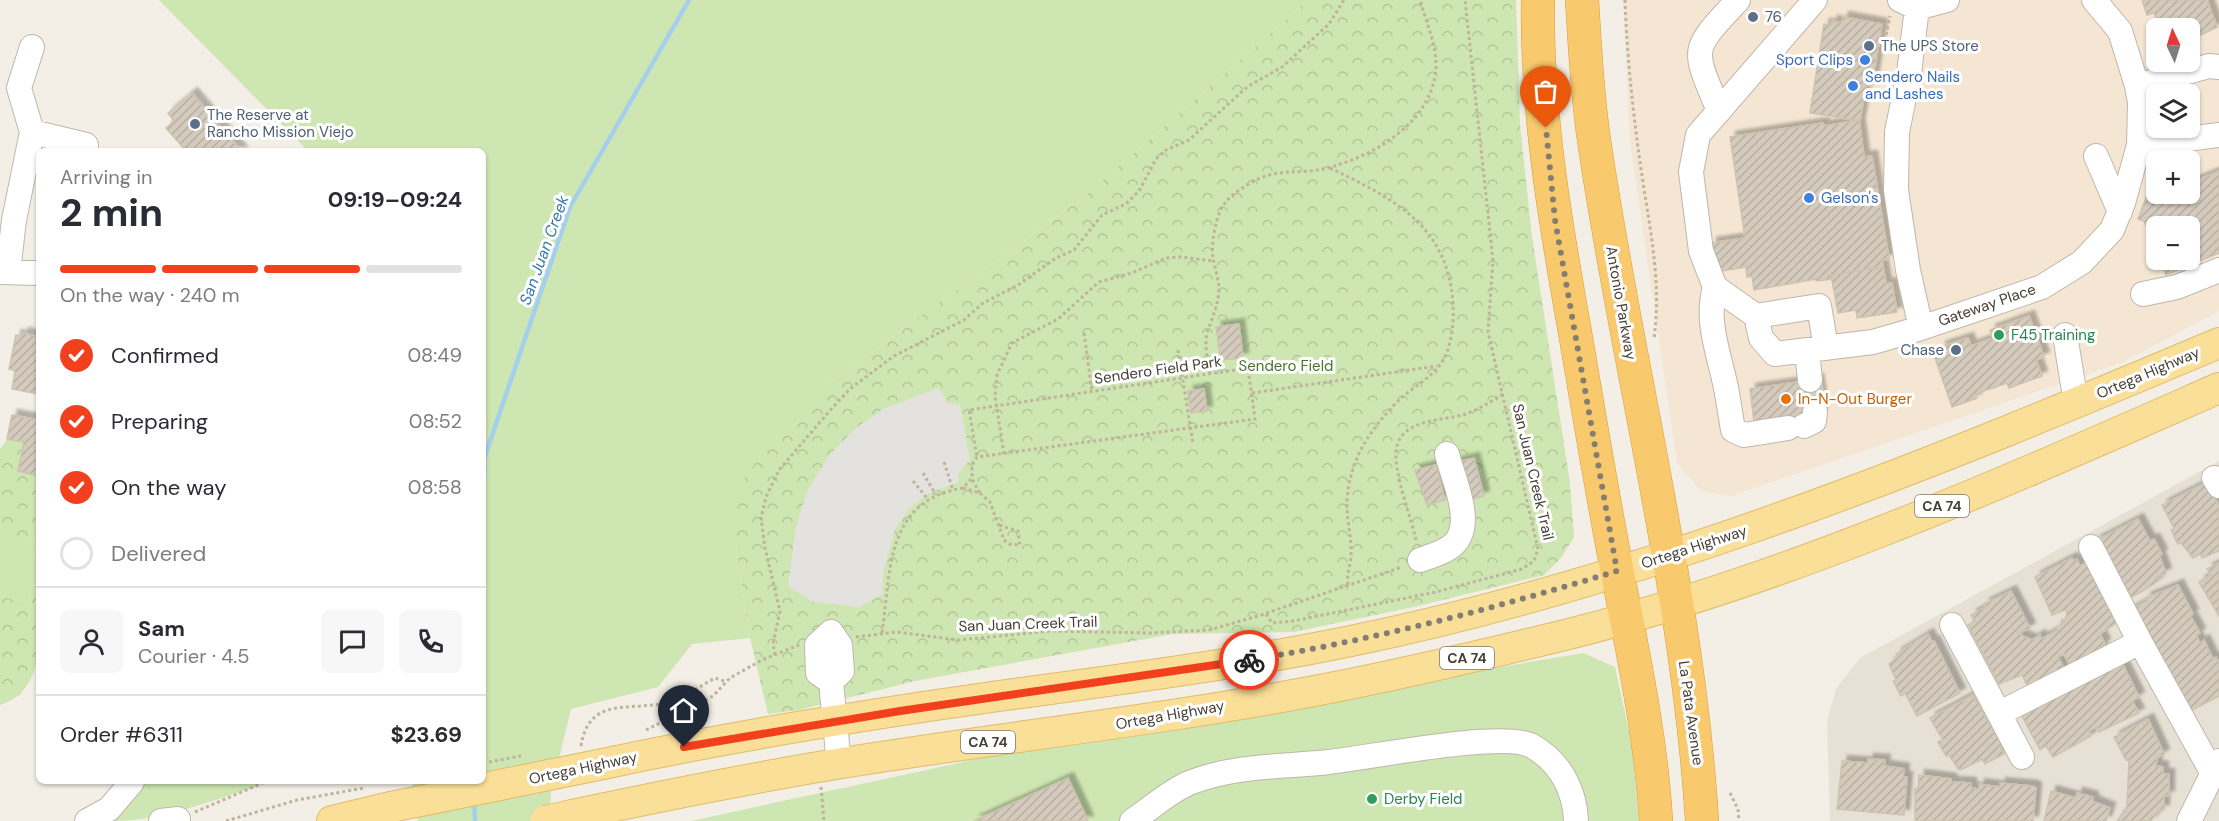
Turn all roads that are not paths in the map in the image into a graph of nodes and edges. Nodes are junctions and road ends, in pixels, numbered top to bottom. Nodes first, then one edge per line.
1 (1538, 0) edge
2 (1582, 0) edge
3 (1738, 0) edge
4 (1947, 0) edge
5 (2094, 0) edge
6 (1813, 1) edge
7 (1909, 4) edge
8 (32, 47) dead end
9 (2219, 67) edge
10 (2137, 86) junction
11 (1719, 111) junction
12 (32, 132) junction
13 (2219, 135) edge
14 (2139, 145) junction
15 (86, 148) edge
16 (2096, 156) dead end
17 (2120, 213) junction
18 (2219, 270) edge
19 (4, 272) edge
20 (36, 273) edge
21 (1715, 287) junction
22 (2143, 294) dead end
23 (1756, 316) junction
24 (1921, 328) junction
25 (2065, 335) dead end
26 (2219, 343) edge
27 (1816, 349) junction
28 (1810, 380) tunnel mouth
29 (2219, 388) edge
30 (2076, 404) junction
31 (1802, 422) dead end
32 (1447, 454) dead end
33 (2091, 547) dead end
34 (1667, 555) junction
35 (1420, 560) road end
36 (1617, 571) junction
37 (1675, 605) junction
38 (1627, 618) junction
39 (1952, 625) dead end
40 (829, 640) road end
41 (2140, 642) junction
42 (2000, 713) junction
43 (835, 721) junction
44 (2022, 757) dead end
45 (828, 766) junction
46 (2216, 766) edge
47 (486, 777) edge
48 (130, 784) edge
49 (447, 784) edge
50 (559, 818) edge
51 (87, 821) edge
52 (332, 821) edge
53 (1132, 821) edge
54 (1576, 821) edge
55 (1656, 821) edge
56 (1702, 821) edge
57 (2189, 821) edge

1 - 36 highway
2 - 34 highway, Antonio Parkway
3 - 11 street
4 - 7 street
5 - 10 street, Gateway Place
6 - 11 street
7 - 24 street
8 - 12 street
9 - 10 street
10 - 14 street, Gateway Place
11 - 21 street
12 - 15 street
12 - 19 street
13 - 14 street
14 - 17 street, Gateway Place
16 - 17 street
17 - 24 street, Gateway Place
18 - 22 street
19 - 20 street
21 - 23 street
21 - 31 street
23 - 27 street, Gateway Place
23 - 27 street
24 - 27 street, Gateway Place
25 - 30 street
26 - 30 main road, Ortega Highway
27 - 28 street
29 - 37 main road, Ortega Highway / CA 74
30 - 34 main road, Ortega Highway
32 - 35 street
33 - 41 street
34 - 36 main road, Ortega Highway
34 - 37 highway, Antonio Parkway
36 - 38 highway
36 - 43 main road, Ortega Highway
37 - 38 main road, Ortega Highway / CA 74
37 - 56 highway, La Pata Avenue
38 - 45 main road, Ortega Highway / CA 74
38 - 55 highway
39 - 42 street
40 - 43 street
41 - 42 street
41 - 46 street
42 - 44 street
43 - 45 street
43 - 47 main road, Ortega Highway, bridge
45 - 50 main road, Ortega Highway / CA 74
46 - 57 street
48 - 51 street
49 - 52 main road, Ortega Highway, bridge
53 - 54 street

